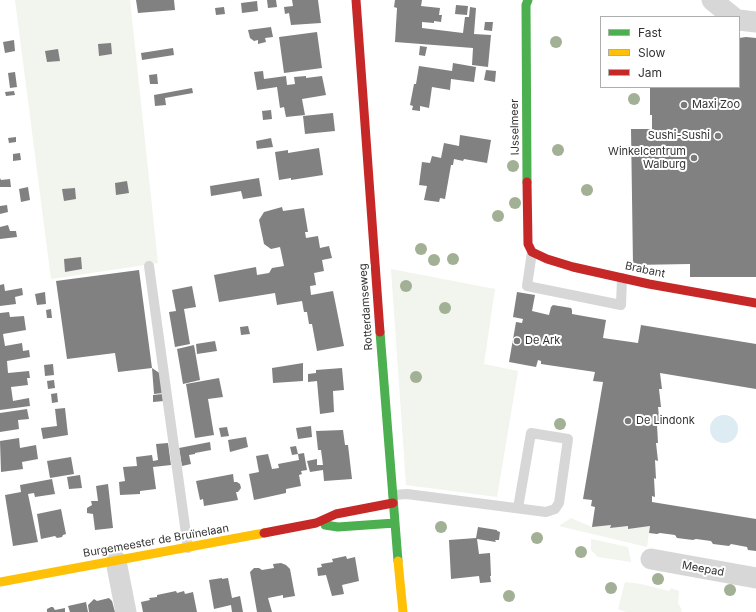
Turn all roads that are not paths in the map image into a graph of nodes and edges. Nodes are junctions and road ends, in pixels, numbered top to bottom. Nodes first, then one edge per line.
1 (356, 0) edge
2 (528, 0) edge
3 (712, 0) edge
4 (732, 16) edge
5 (740, 20) edge
6 (756, 22) edge
7 (532, 252) junction
8 (149, 266) dead end
9 (622, 278) junction
10 (756, 303) edge
11 (393, 499) junction
12 (518, 508) junction
13 (316, 523) junction
14 (395, 523) junction
15 (188, 548) junction
16 (651, 560) dead end
17 (116, 561) junction
18 (756, 578) edge
19 (0, 582) edge
20 (126, 612) edge
21 (403, 612) edge

1 - 11 street, Rotterdamseweg
2 - 7 street, IJsselmeer
3 - 4 street
5 - 6 street
7 - 9 street, Brabant
7 - 9 lane
8 - 15 lane
9 - 10 street, Brabant
11 - 12 lane
11 - 13 street, Burgemeester de Bruïnelaan
11 - 14 street, Rotterdamseweg
12 - 12 lane
13 - 14 street, Burgemeester de Bruïnelaan
13 - 15 street, Burgemeester de Bruïnelaan
14 - 21 street, Rotterdamseweg
15 - 17 street, Burgemeester de Bruïnelaan
16 - 18 street, Meepad
17 - 19 street, Burgemeester de Bruïnelaan
17 - 20 street

